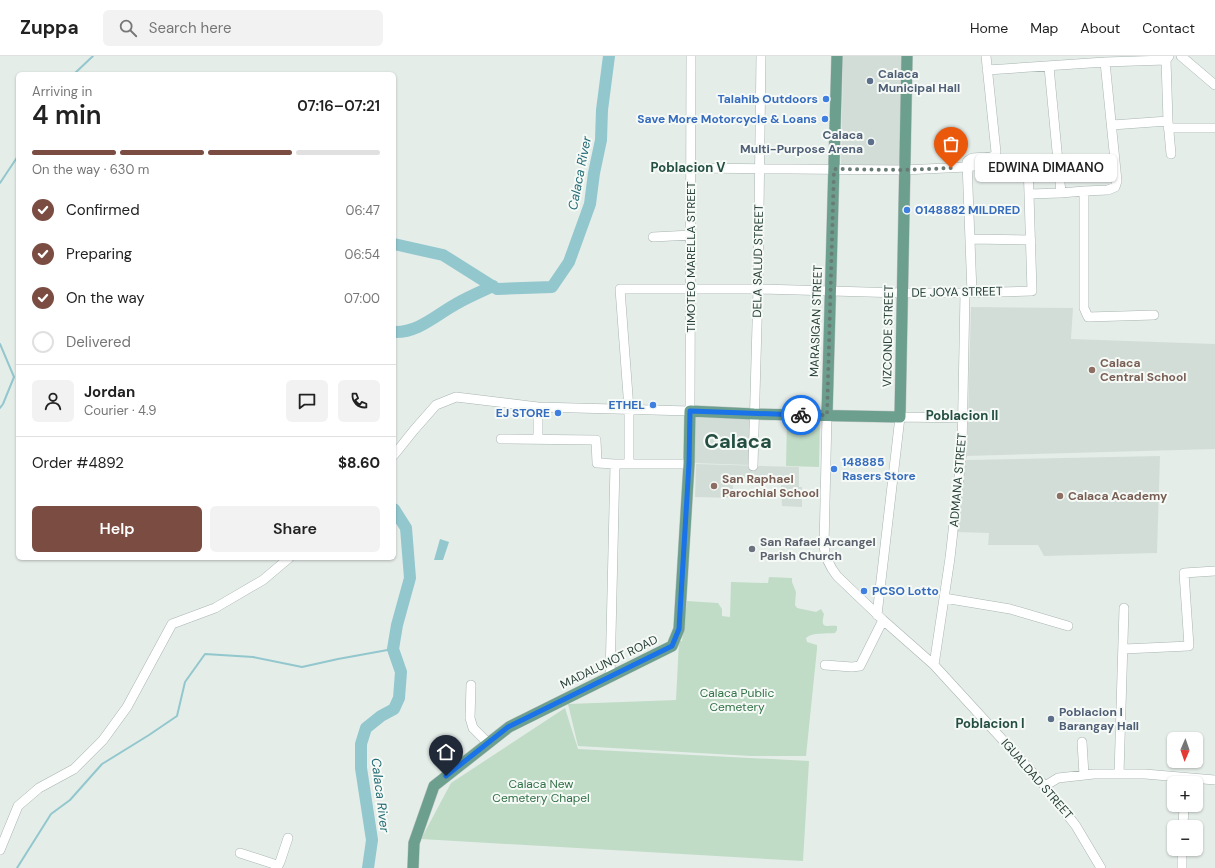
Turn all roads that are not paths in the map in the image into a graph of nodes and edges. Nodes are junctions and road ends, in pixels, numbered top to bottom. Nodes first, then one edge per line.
1 (691, 56) edge
2 (760, 56) edge
3 (837, 56) edge
4 (907, 56) edge
5 (986, 56) edge
6 (1181, 56) edge
7 (1167, 58) edge
8 (1105, 62) junction
9 (1049, 66) junction
10 (987, 70) junction
11 (1215, 85) edge
12 (1112, 125) junction
13 (1168, 125) junction
14 (1215, 128) edge
15 (1171, 154) dead end
16 (967, 167) junction
17 (691, 168) junction
18 (759, 169) junction
19 (834, 169) junction
20 (904, 170) junction
21 (1084, 191) junction
22 (1061, 193) junction
23 (1029, 194) junction
24 (691, 235) junction
25 (653, 237) dead end
26 (970, 239) junction
27 (1031, 240) junction
28 (690, 289) junction
29 (758, 289) junction
30 (830, 292) junction
31 (902, 293) junction
32 (969, 293) junction
33 (1154, 315) dead end
34 (538, 407) junction
35 (629, 409) junction
36 (690, 411) junction
37 (754, 414) junction
38 (827, 415) junction
39 (900, 417) junction
40 (963, 418) junction
41 (538, 438) junction
42 (501, 439) dead end
43 (396, 452) edge
44 (628, 463) junction
45 (615, 464) junction
46 (689, 464) junction
47 (753, 466) dead end
48 (287, 560) edge
49 (1215, 571) edge
50 (944, 598) junction
51 (1124, 608) dead end
52 (880, 618) junction
53 (1068, 626) dead end
54 (1124, 648) junction
55 (825, 665) dead end
56 (934, 665) junction
57 (610, 678) junction
58 (471, 685) dead end
59 (1082, 742) dead end
60 (488, 743) junction
61 (1119, 774) junction
62 (1084, 775) junction
63 (1167, 777) edge
64 (1203, 780) edge
65 (1215, 780) edge
66 (1045, 786) junction
67 (288, 838) dead end
68 (0, 850) edge
69 (240, 854) dead end
70 (1182, 856) edge
71 (277, 867) edge
72 (413, 868) edge
73 (1101, 868) edge
74 (1182, 868) edge

1 - 17 street, TIMOTEO MARELLA STREET
2 - 18 street, DELA SALUD STREET
3 - 19 main road, MARASIGAN STREET
4 - 20 main road, VIZCONDE STREET
5 - 10 street
6 - 11 street
7 - 8 street
7 - 13 street
8 - 9 street
8 - 12 street
9 - 10 street
9 - 22 street
10 - 16 street
12 - 13 street
12 - 21 street
13 - 14 street
13 - 15 street
16 - 20 street
16 - 23 street
16 - 26 street, ADMANA STREET
17 - 18 street
17 - 24 street, TIMOTEO MARELLA STREET
18 - 19 street
18 - 29 street, DELA SALUD STREET
19 - 20 street
19 - 30 main road, MARASIGAN STREET
20 - 31 main road, VIZCONDE STREET
21 - 22 street
21 - 33 street
22 - 23 street
23 - 27 street
24 - 25 street
24 - 28 street, TIMOTEO MARELLA STREET
26 - 27 street
26 - 32 street, ADMANA STREET
27 - 32 street, DE JOYA STREET
28 - 29 street, DE JOYA STREET
28 - 35 street, DE JOYA STREET
28 - 36 street, TIMOTEO MARELLA STREET
29 - 30 street, DE JOYA STREET
29 - 37 street, DELA SALUD STREET
30 - 31 street, DE JOYA STREET
30 - 38 main road, MARASIGAN STREET
31 - 32 street, DE JOYA STREET
31 - 39 main road, VIZCONDE STREET
32 - 40 street, ADMANA STREET
34 - 35 street
34 - 41 street
34 - 43 street
35 - 36 street
35 - 44 street
36 - 37 main road
36 - 46 main road, MADALUNOT ROAD
37 - 38 main road
37 - 47 street, DELA SALUD STREET
38 - 39 main road
38 - 52 street, MARASIGAN STREET
39 - 40 street
39 - 52 street, VIZCONDE STREET
40 - 50 street, ADMANA STREET
41 - 42 street
41 - 45 street
44 - 45 street
44 - 46 street
45 - 57 street
46 - 57 main road, MADALUNOT ROAD
48 - 68 street
49 - 54 street
50 - 53 street
50 - 56 street, ADMANA STREET
51 - 54 street
52 - 55 street, VIZCONDE STREET
52 - 56 street, IGUALDAD STREET
54 - 61 street
56 - 66 street, IGUALDAD STREET
57 - 60 main road, MADALUNOT ROAD
58 - 60 street
59 - 62 street
60 - 72 main road, MADALUNOT ROAD
61 - 62 street
61 - 63 street
62 - 66 street
64 - 65 street
66 - 73 street, IGUALDAD STREET
67 - 71 street
69 - 71 street
70 - 74 street

